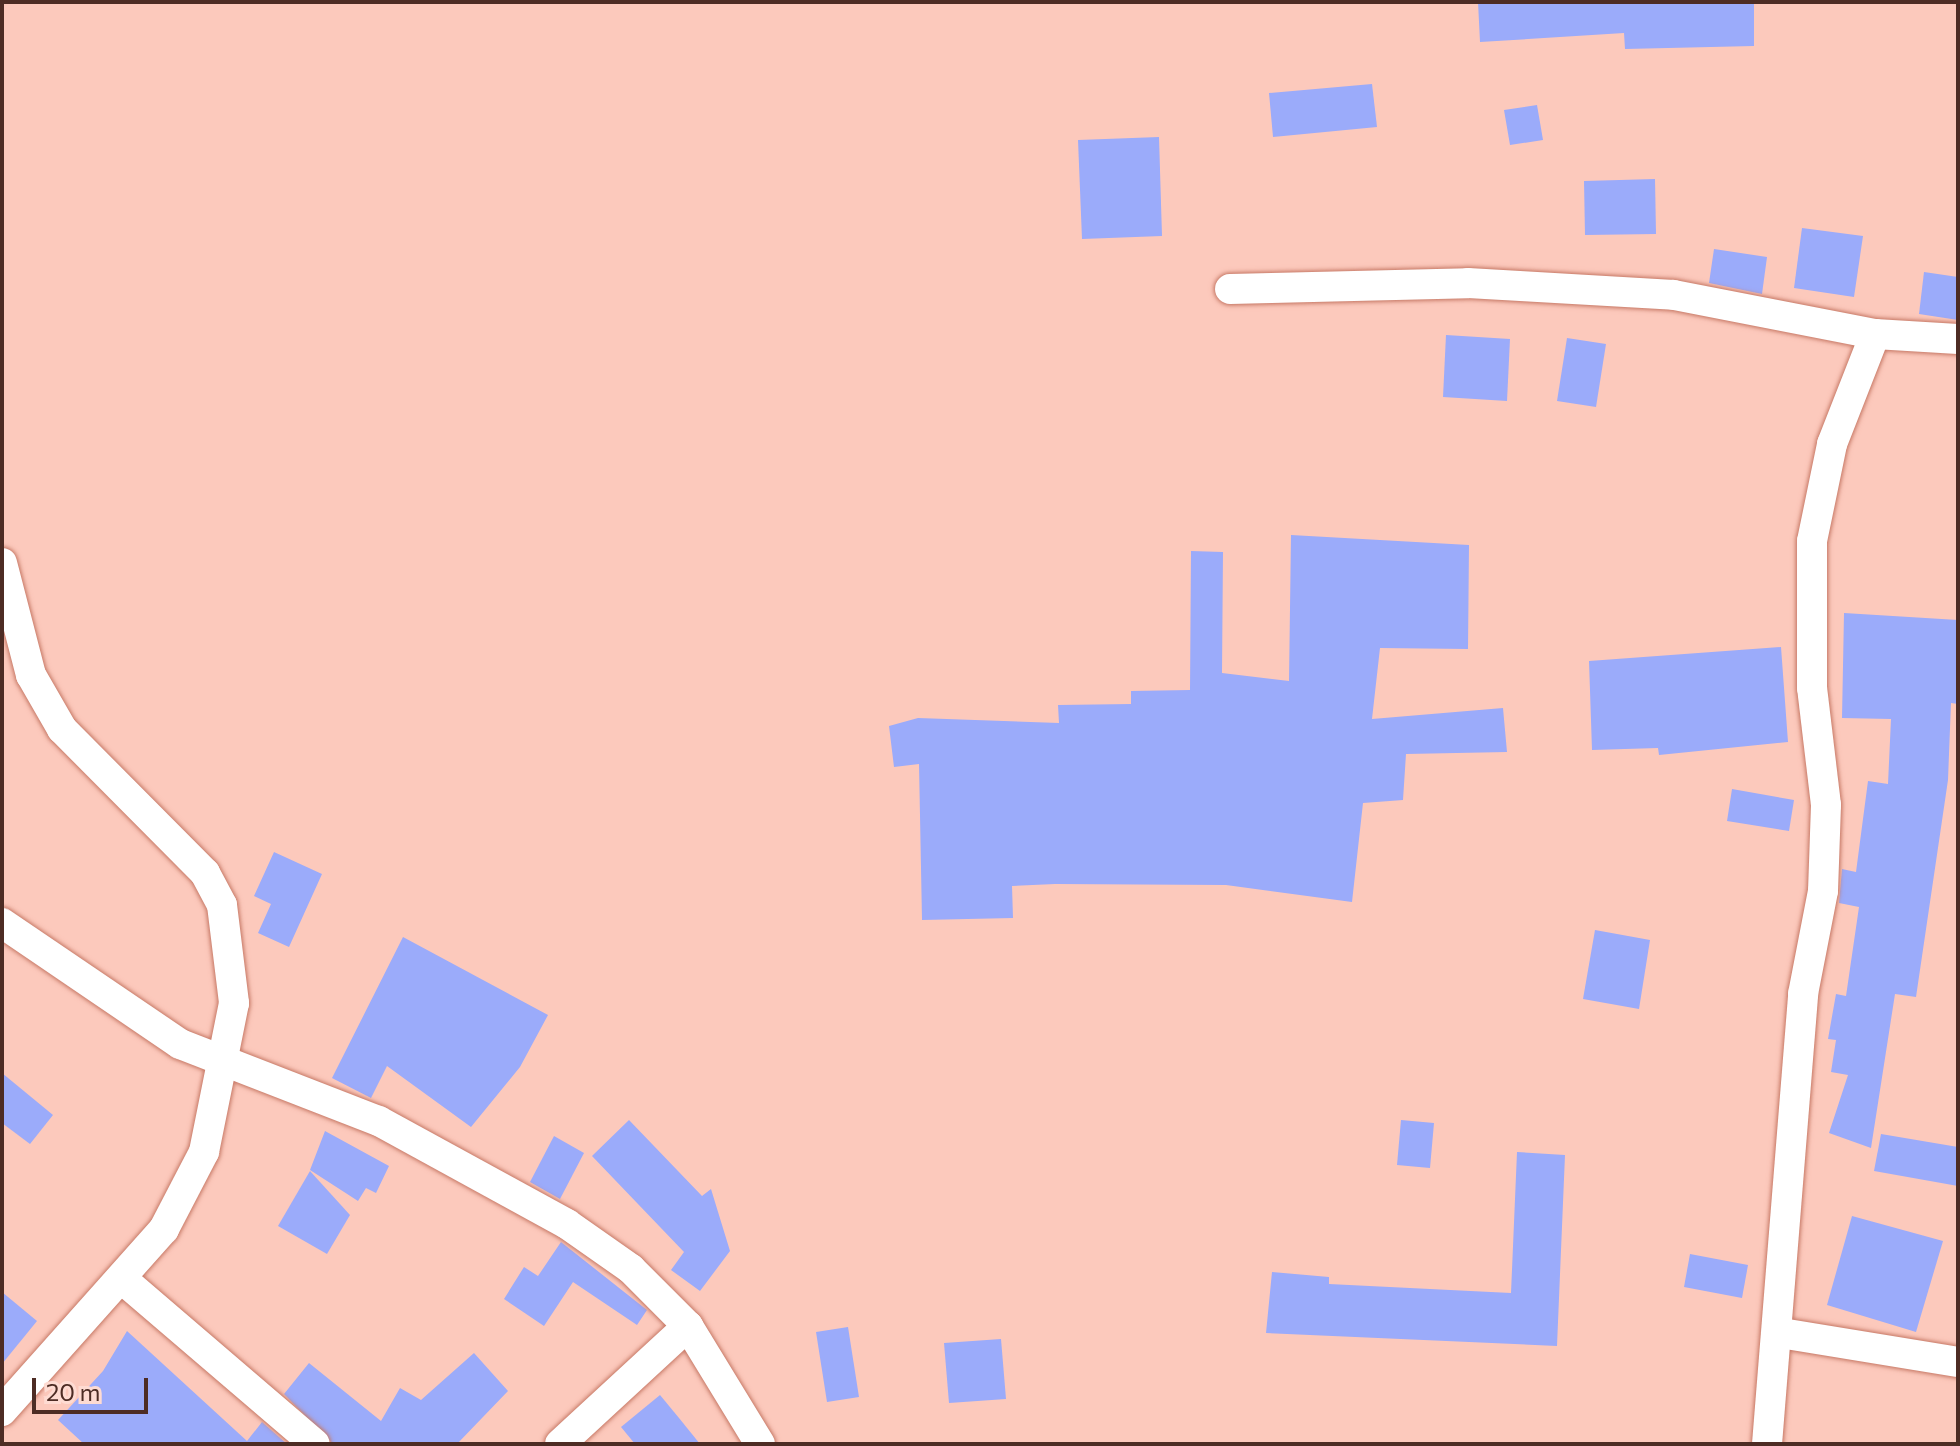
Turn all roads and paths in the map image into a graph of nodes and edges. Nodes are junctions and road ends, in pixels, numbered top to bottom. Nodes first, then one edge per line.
1 (1230, 289) dead end
2 (1875, 334) junction
3 (1958, 339) edge
4 (2, 563) edge
5 (2, 923) edge
6 (223, 1058) junction
7 (121, 1278) junction
8 (688, 1326) junction
9 (1781, 1333) junction
10 (1958, 1362) edge
11 (2, 1411) edge
12 (315, 1444) edge
13 (560, 1444) edge
14 (760, 1444) edge
15 (1767, 1444) edge

1 - 2 street
2 - 3 street
2 - 9 street
4 - 6 street
5 - 6 street
6 - 7 street
6 - 8 street
7 - 11 street
7 - 12 street
8 - 13 street
8 - 14 street
9 - 10 street
9 - 15 street

